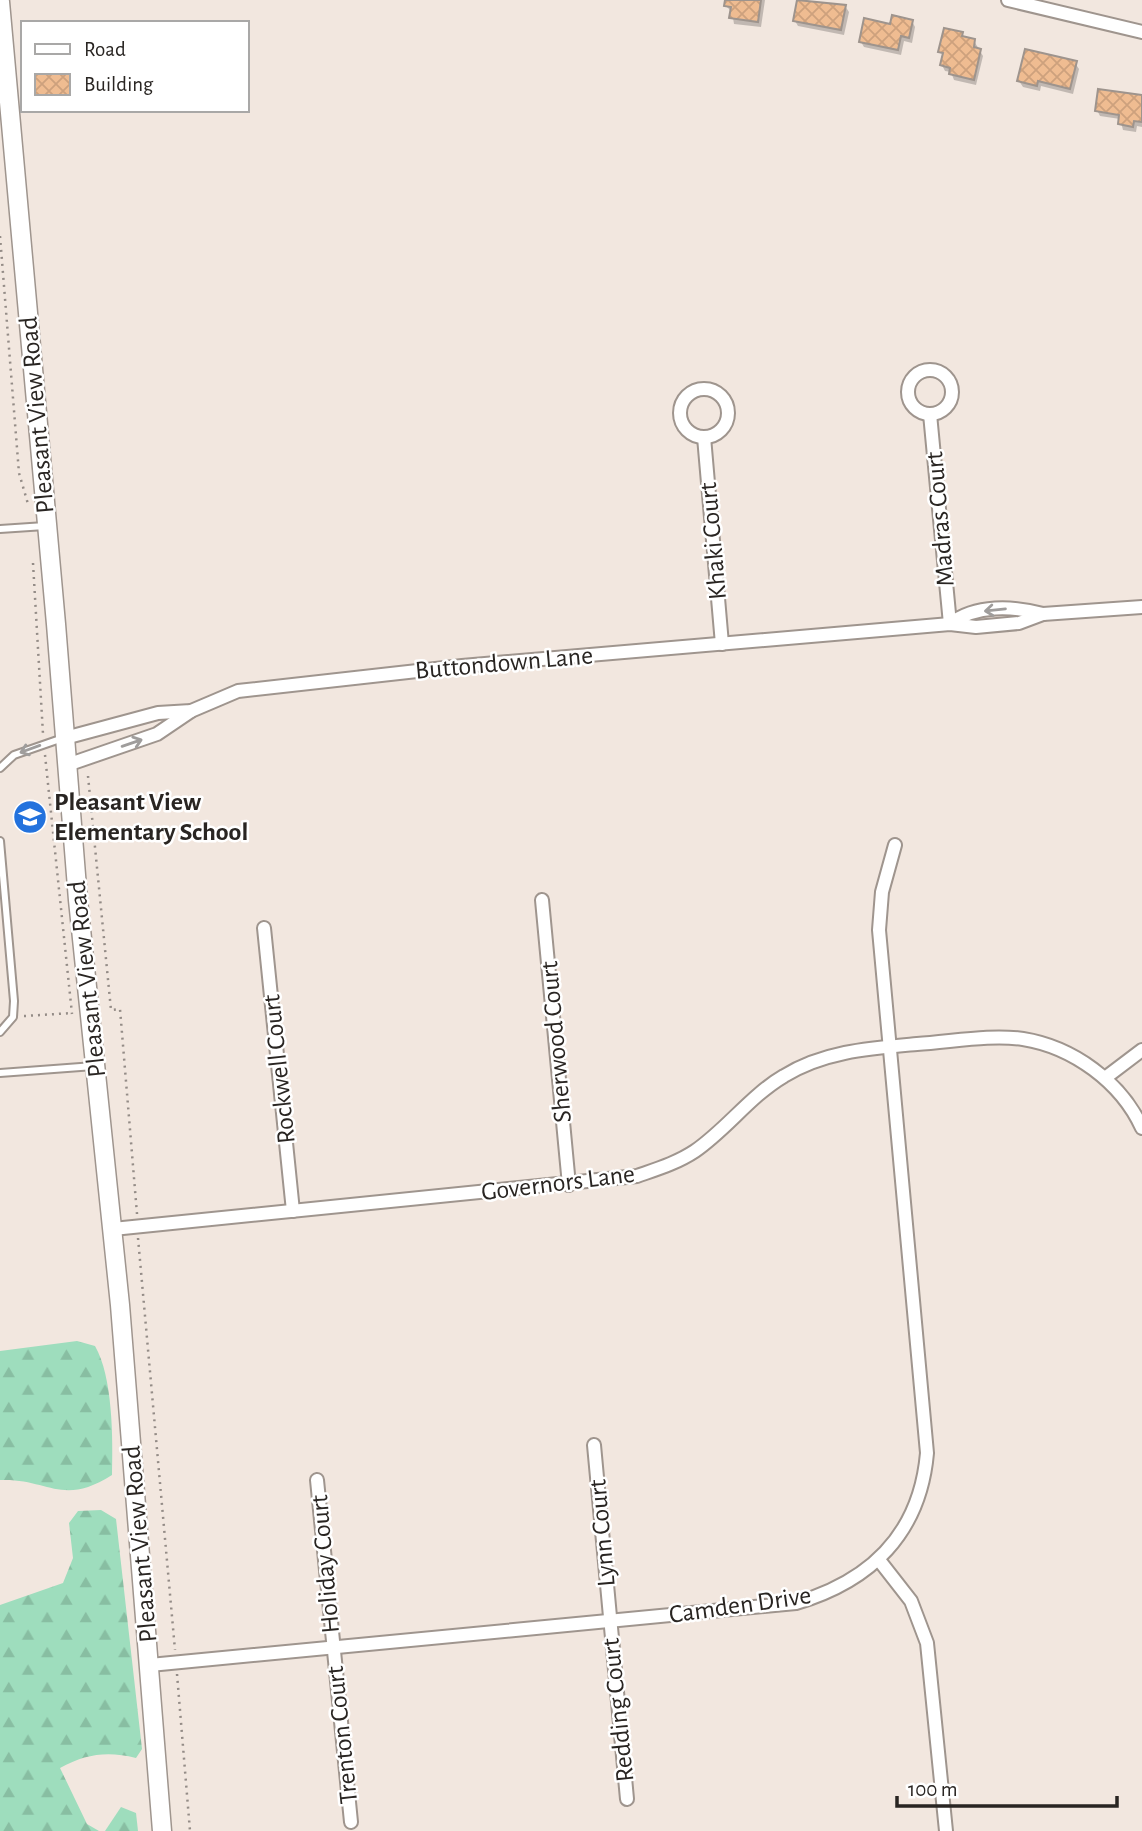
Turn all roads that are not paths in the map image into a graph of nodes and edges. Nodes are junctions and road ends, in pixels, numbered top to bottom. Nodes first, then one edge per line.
1 (1009, 0) edge
2 (0, 2) edge
3 (1142, 32) edge
4 (5, 135) edge
5 (7, 164) edge
6 (930, 414) dead end
7 (704, 437) dead end
8 (39, 526) junction
9 (0, 529) edge
10 (1142, 607) edge
11 (950, 624) junction
12 (722, 644) junction
13 (191, 711) junction
14 (65, 738) junction
15 (67, 765) junction
16 (0, 768) edge
17 (0, 841) edge
18 (895, 845) dead end
19 (542, 900) dead end
20 (264, 928) dead end
21 (0, 1032) edge
22 (890, 1046) junction
23 (1142, 1051) edge
24 (96, 1066) junction
25 (0, 1073) edge
26 (1105, 1078) junction
27 (1142, 1128) edge
28 (569, 1185) junction
29 (293, 1211) junction
30 (113, 1229) junction
31 (594, 1445) dead end
32 (317, 1480) dead end
33 (879, 1560) junction
34 (609, 1621) junction
35 (333, 1648) junction
36 (150, 1665) junction
37 (627, 1799) dead end
38 (351, 1822) dead end
39 (162, 1831) edge
40 (946, 1831) edge

1 - 3 street
2 - 4 main road, Pleasant View Road
4 - 5 main road, Pleasant View Road
5 - 8 main road, Pleasant View Road
6 - 11 street, Madras Court
7 - 12 street, Khaki Court
8 - 9 lane
8 - 14 main road, Pleasant View Road
10 - 11 street, Buttondown Lane
11 - 12 street, Buttondown Lane
12 - 13 street, Buttondown Lane
13 - 14 street, Buttondown Lane
15 -> 13 street
14 - 15 main road, Pleasant View Road
14 -> 16 lane
15 - 24 main road, Pleasant View Road
17 - 21 lane
18 - 22 street, Camden Drive
19 - 28 street, Sherwood Court
20 - 29 street, Rockwell Court
22 - 26 street, Governors Lane
22 - 28 street, Governors Lane
22 - 33 street, Camden Drive
23 - 26 street
24 - 25 lane
24 - 30 main road, Pleasant View Road
26 - 27 street, Governors Lane
28 - 29 street, Governors Lane
29 - 30 street, Governors Lane
30 - 36 main road, Pleasant View Road
31 - 34 street, Lynn Court
32 - 35 street, Holiday Court
33 - 34 street, Camden Drive
33 - 40 street
34 - 35 street, Camden Drive
34 - 37 street, Redding Court
35 - 36 street, Camden Drive
35 - 38 street, Trenton Court
36 - 39 main road, Pleasant View Road

